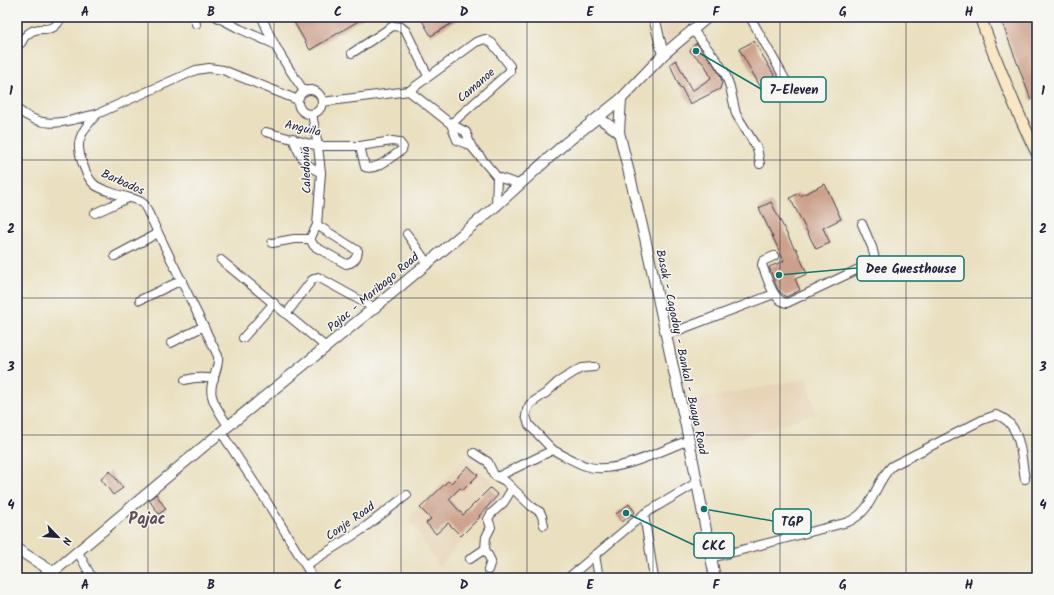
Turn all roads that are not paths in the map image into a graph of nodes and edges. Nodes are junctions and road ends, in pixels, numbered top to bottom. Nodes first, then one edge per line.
1 (61, 17) edge
2 (218, 17) edge
3 (262, 17) edge
4 (654, 17) edge
5 (708, 17) edge
6 (750, 17) edge
7 (980, 17) edge
8 (692, 29) junction
9 (21, 43) dead end
10 (274, 44) junction
11 (352, 53) dead end
12 (663, 55) junction
13 (428, 76) junction
14 (789, 86) dead end
15 (304, 91) junction
16 (409, 91) junction
17 (622, 99) junction
18 (298, 100) junction
19 (322, 102) junction
20 (17, 109) edge
21 (97, 114) junction
22 (312, 114) junction
23 (598, 118) junction
24 (451, 124) junction
25 (266, 132) dead end
26 (619, 132) junction
27 (293, 138) junction
28 (318, 146) junction
29 (360, 146) junction
30 (1037, 153) edge
31 (760, 164) dead end
32 (321, 173) junction
33 (497, 177) junction
34 (519, 184) junction
35 (128, 198) junction
36 (496, 206) junction
37 (95, 213) dead end
38 (862, 224) dead end
39 (317, 225) junction
40 (158, 233) junction
41 (407, 234) dead end
42 (310, 239) junction
43 (272, 243) dead end
44 (115, 256) dead end
45 (774, 256) dead end
46 (221, 260) dead end
47 (427, 263) junction
48 (876, 263) junction
49 (920, 270) dead end
50 (182, 280) junction
51 (774, 294) junction
52 (140, 300) dead end
53 (274, 303) junction
54 (374, 308) junction
55 (287, 313) junction
56 (204, 326) junction
57 (666, 334) junction
58 (243, 338) dead end
59 (171, 343) dead end
60 (326, 346) junction
61 (594, 367) dead end
62 (214, 379) junction
63 (185, 380) dead end
64 (225, 429) junction
65 (689, 440) junction
66 (553, 450) junction
67 (474, 453) dead end
68 (497, 477) junction
69 (1025, 479) dead end
70 (696, 483) junction
71 (512, 489) junction
72 (407, 495) dead end
73 (644, 514) junction
74 (544, 525) dead end
75 (17, 549) edge
76 (485, 549) junction
77 (78, 552) junction
78 (595, 555) junction
79 (711, 558) junction
80 (470, 559) dead end
81 (306, 565) junction
82 (488, 570) dead end
83 (50, 575) edge
84 (92, 578) edge
85 (313, 578) edge
86 (568, 578) edge
87 (599, 578) edge
88 (654, 578) edge
89 (715, 578) edge

1 - 9 street
2 - 10 street
3 - 10 street
4 - 12 street
5 - 8 street, Pajac - Maribago Road
6 - 14 street
7 - 30 main road
8 - 12 street, Pajac - Maribago Road
8 - 31 street
10 - 15 street
11 - 13 street
12 - 17 street, Pajac - Maribago Road
13 - 16 street, Camanoe
13 - 24 street, Camanoe
15 - 18 street
15 - 19 street
16 - 19 street
16 - 24 street
17 - 23 street, Pajac - Maribago Road
17 - 26 street, Basak - Cagodoy - Bankal - Buaya Road
18 - 21 street, Barbados
18 - 22 street
19 - 22 street
20 - 21 street
21 - 35 street, Barbados
22 - 28 street, Caledonia
23 - 26 street
23 - 34 street, Pajac - Maribago Road
24 - 33 street
25 - 27 street, Anguila
26 - 57 street, Basak - Cagodoy - Bankal - Buaya Road
27 - 28 street, Anguila
27 - 32 street
28 - 29 street, Anguila
28 - 32 street, Caledonia
29 - 29 street, Anguila
32 - 39 street, Caledonia
33 - 34 street
33 - 36 street
34 - 36 street, Pajac - Maribago Road
35 - 37 street
35 - 40 street, Barbados
36 - 47 street, Pajac - Maribago Road
38 - 48 street
39 - 42 street
39 - 42 street
40 - 44 street
40 - 50 street, Barbados
41 - 47 street
42 - 43 street
45 - 51 street
46 - 53 street
47 - 54 street, Pajac - Maribago Road
48 - 49 street
48 - 51 street
50 - 52 street
50 - 56 street, Barbados
51 - 57 street
53 - 55 street
53 - 58 street
54 - 55 street
54 - 60 street, Pajac - Maribago Road
55 - 60 street
56 - 59 street
56 - 62 street, Barbados
57 - 65 street, Basak - Cagodoy - Bankal - Buaya Road
60 - 64 street, Pajac - Maribago Road
61 - 66 street
62 - 63 street
62 - 64 street, Barbados
64 - 77 street, Pajac - Maribago Road
64 - 81 street, Barbados
65 - 66 street
65 - 70 street, Basak - Cagodoy - Bankal - Buaya Road
66 - 68 street
67 - 68 street
68 - 71 street
69 - 79 street
70 - 73 street
70 - 79 street, Basak - Cagodoy - Bankal - Buaya Road
71 - 74 street
71 - 76 street
72 - 81 street, Conje Road
73 - 78 street
73 - 88 street
75 - 83 street
76 - 80 street
76 - 82 street
77 - 83 street, Pajac - Maribago Road
77 - 84 street
78 - 86 street
78 - 87 street
79 - 89 street, Basak - Cagodoy - Bankal - Buaya Road
81 - 85 street, Barbados

